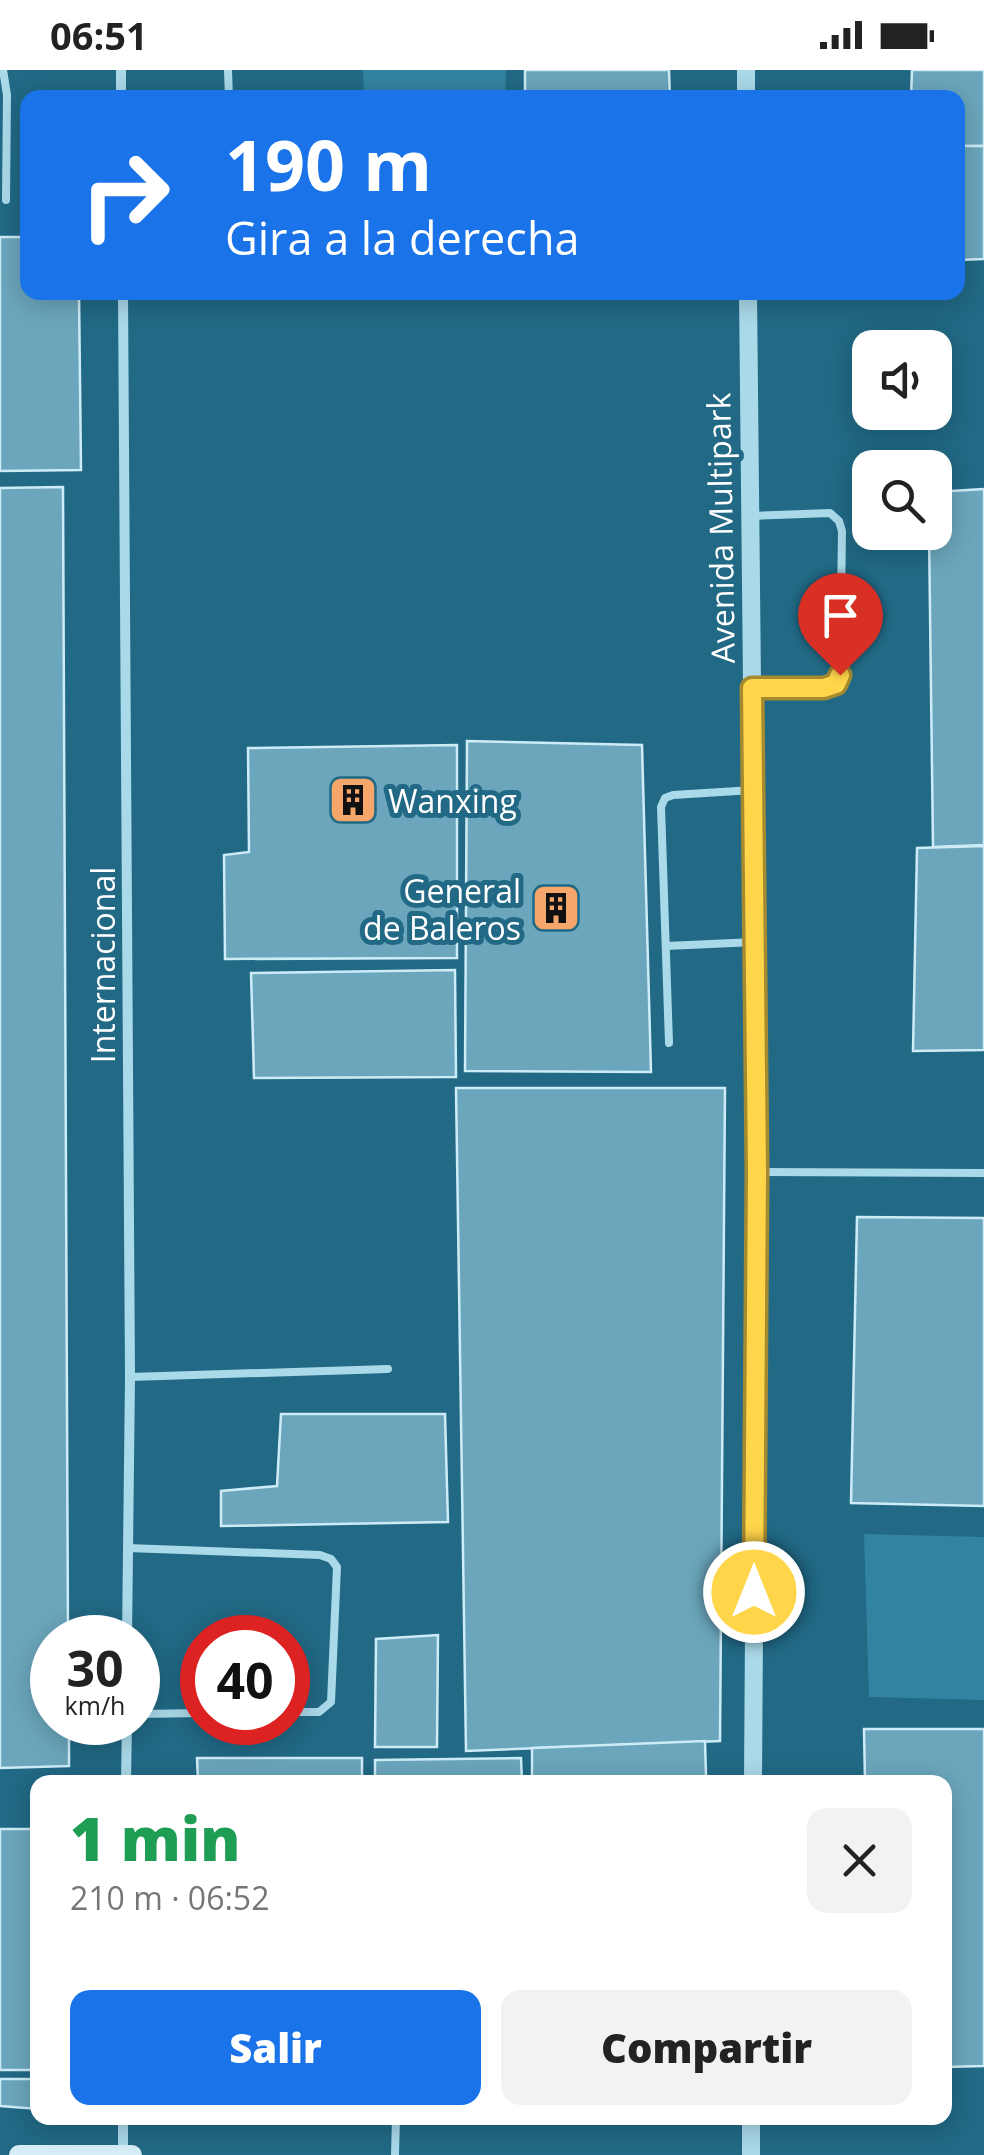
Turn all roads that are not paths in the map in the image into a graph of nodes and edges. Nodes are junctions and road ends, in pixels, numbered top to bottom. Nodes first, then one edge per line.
1 (3, 70) edge
2 (6, 200) dead end
3 (123, 300) edge
4 (748, 300) edge
5 (750, 516) junction
6 (752, 688) junction
7 (753, 790) junction
8 (755, 942) junction
9 (666, 946) junction
10 (669, 1042) dead end
11 (757, 1172) junction
12 (984, 1173) edge
13 (388, 1369) dead end
14 (130, 1376) junction
15 (128, 1548) junction
16 (128, 1615) edge
17 (310, 1712) edge
18 (127, 1745) edge
19 (126, 1775) edge
20 (753, 1775) edge
21 (124, 2125) edge
22 (396, 2125) edge
23 (751, 2125) edge
24 (19, 2155) edge
25 (123, 2155) edge
26 (132, 2155) edge
27 (395, 2155) edge
28 (751, 2155) edge

1 - 2 lane
3 - 14 street, Internacional
4 - 5 street, Avenida Multipark
5 - 6 street, Avenida Multipark
5 - 6 lane
6 - 7 street, Avenida Multipark
7 - 8 street, Avenida Multipark
7 - 9 lane
8 - 9 lane
8 - 11 street, Avenida Multipark
9 - 10 lane
11 - 12 lane
11 - 20 street, Avenida Multipark
13 - 14 lane
14 - 15 street, Internacional
15 - 16 street, Internacional
15 - 17 lane
18 - 19 street
21 - 25 street
22 - 27 lane
23 - 28 street
24 - 25 main road
25 - 26 main road

